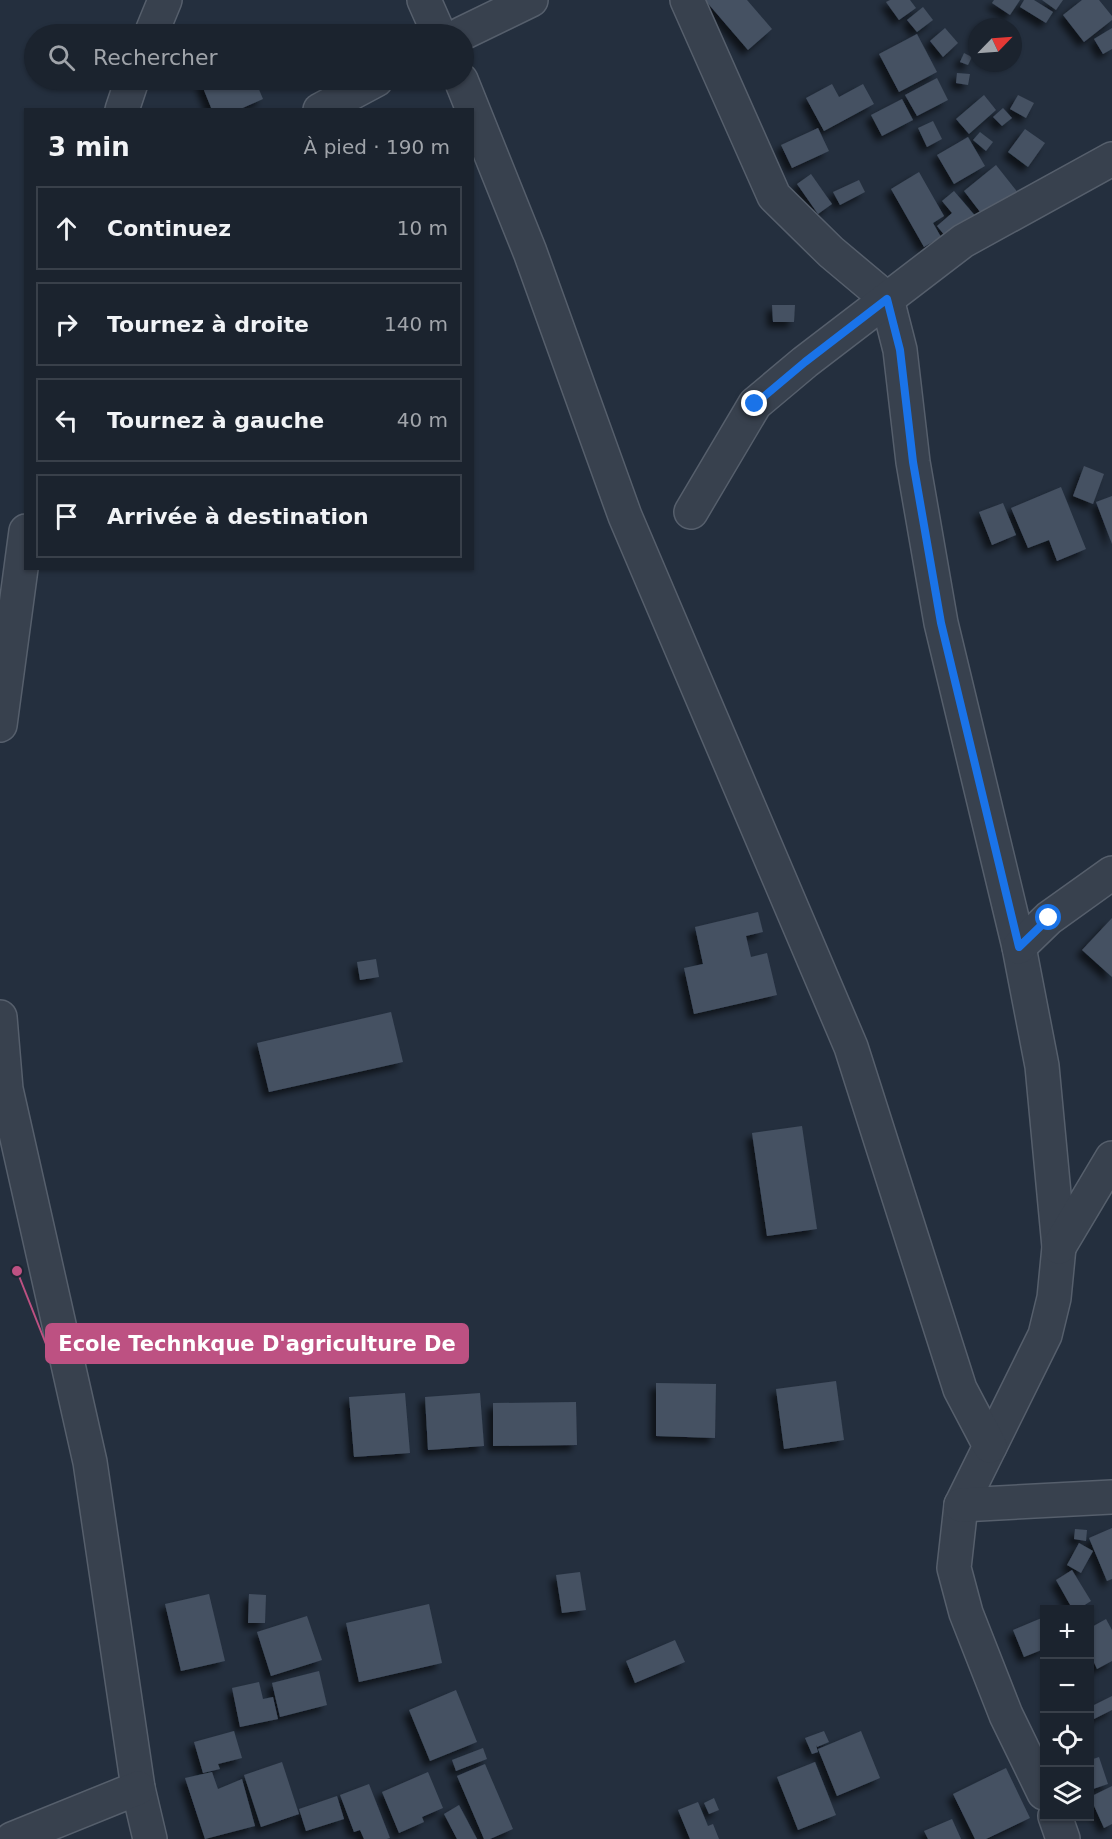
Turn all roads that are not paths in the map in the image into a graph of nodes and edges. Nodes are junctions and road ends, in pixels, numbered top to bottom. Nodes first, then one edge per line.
1 (165, 0) edge
2 (424, 0) edge
3 (531, 0) edge
4 (687, 0) edge
5 (155, 24) edge
6 (434, 24) edge
7 (474, 28) edge
8 (129, 90) edge
9 (357, 90) edge
10 (465, 90) edge
11 (123, 108) edge
12 (324, 108) edge
13 (472, 108) edge
14 (474, 112) edge
15 (1112, 159) edge
16 (887, 299) junction
17 (691, 512) dead end
18 (24, 545) edge
19 (0, 589) edge
20 (10, 645) junction
21 (0, 725) edge
22 (1112, 873) edge
23 (1019, 947) junction
24 (0, 1017) edge
25 (1112, 1158) edge
26 (1059, 1247) junction
27 (990, 1446) junction
28 (1112, 1497) edge
29 (961, 1505) junction
30 (1040, 1785) edge
31 (138, 1788) junction
32 (1057, 1821) edge
33 (12, 1839) edge
34 (150, 1839) edge
35 (1063, 1839) edge

1 - 5 street
2 - 6 street
3 - 7 street
4 - 16 street
8 - 11 street
9 - 12 street
10 - 13 street
14 - 27 street
15 - 16 street
16 - 17 street
16 - 23 street
18 - 20 street
19 - 20 street
20 - 21 street
22 - 23 street
23 - 26 street
24 - 31 street
25 - 26 street
26 - 27 street
27 - 29 street
28 - 29 street
29 - 30 street
31 - 33 street
31 - 34 street
32 - 35 street

